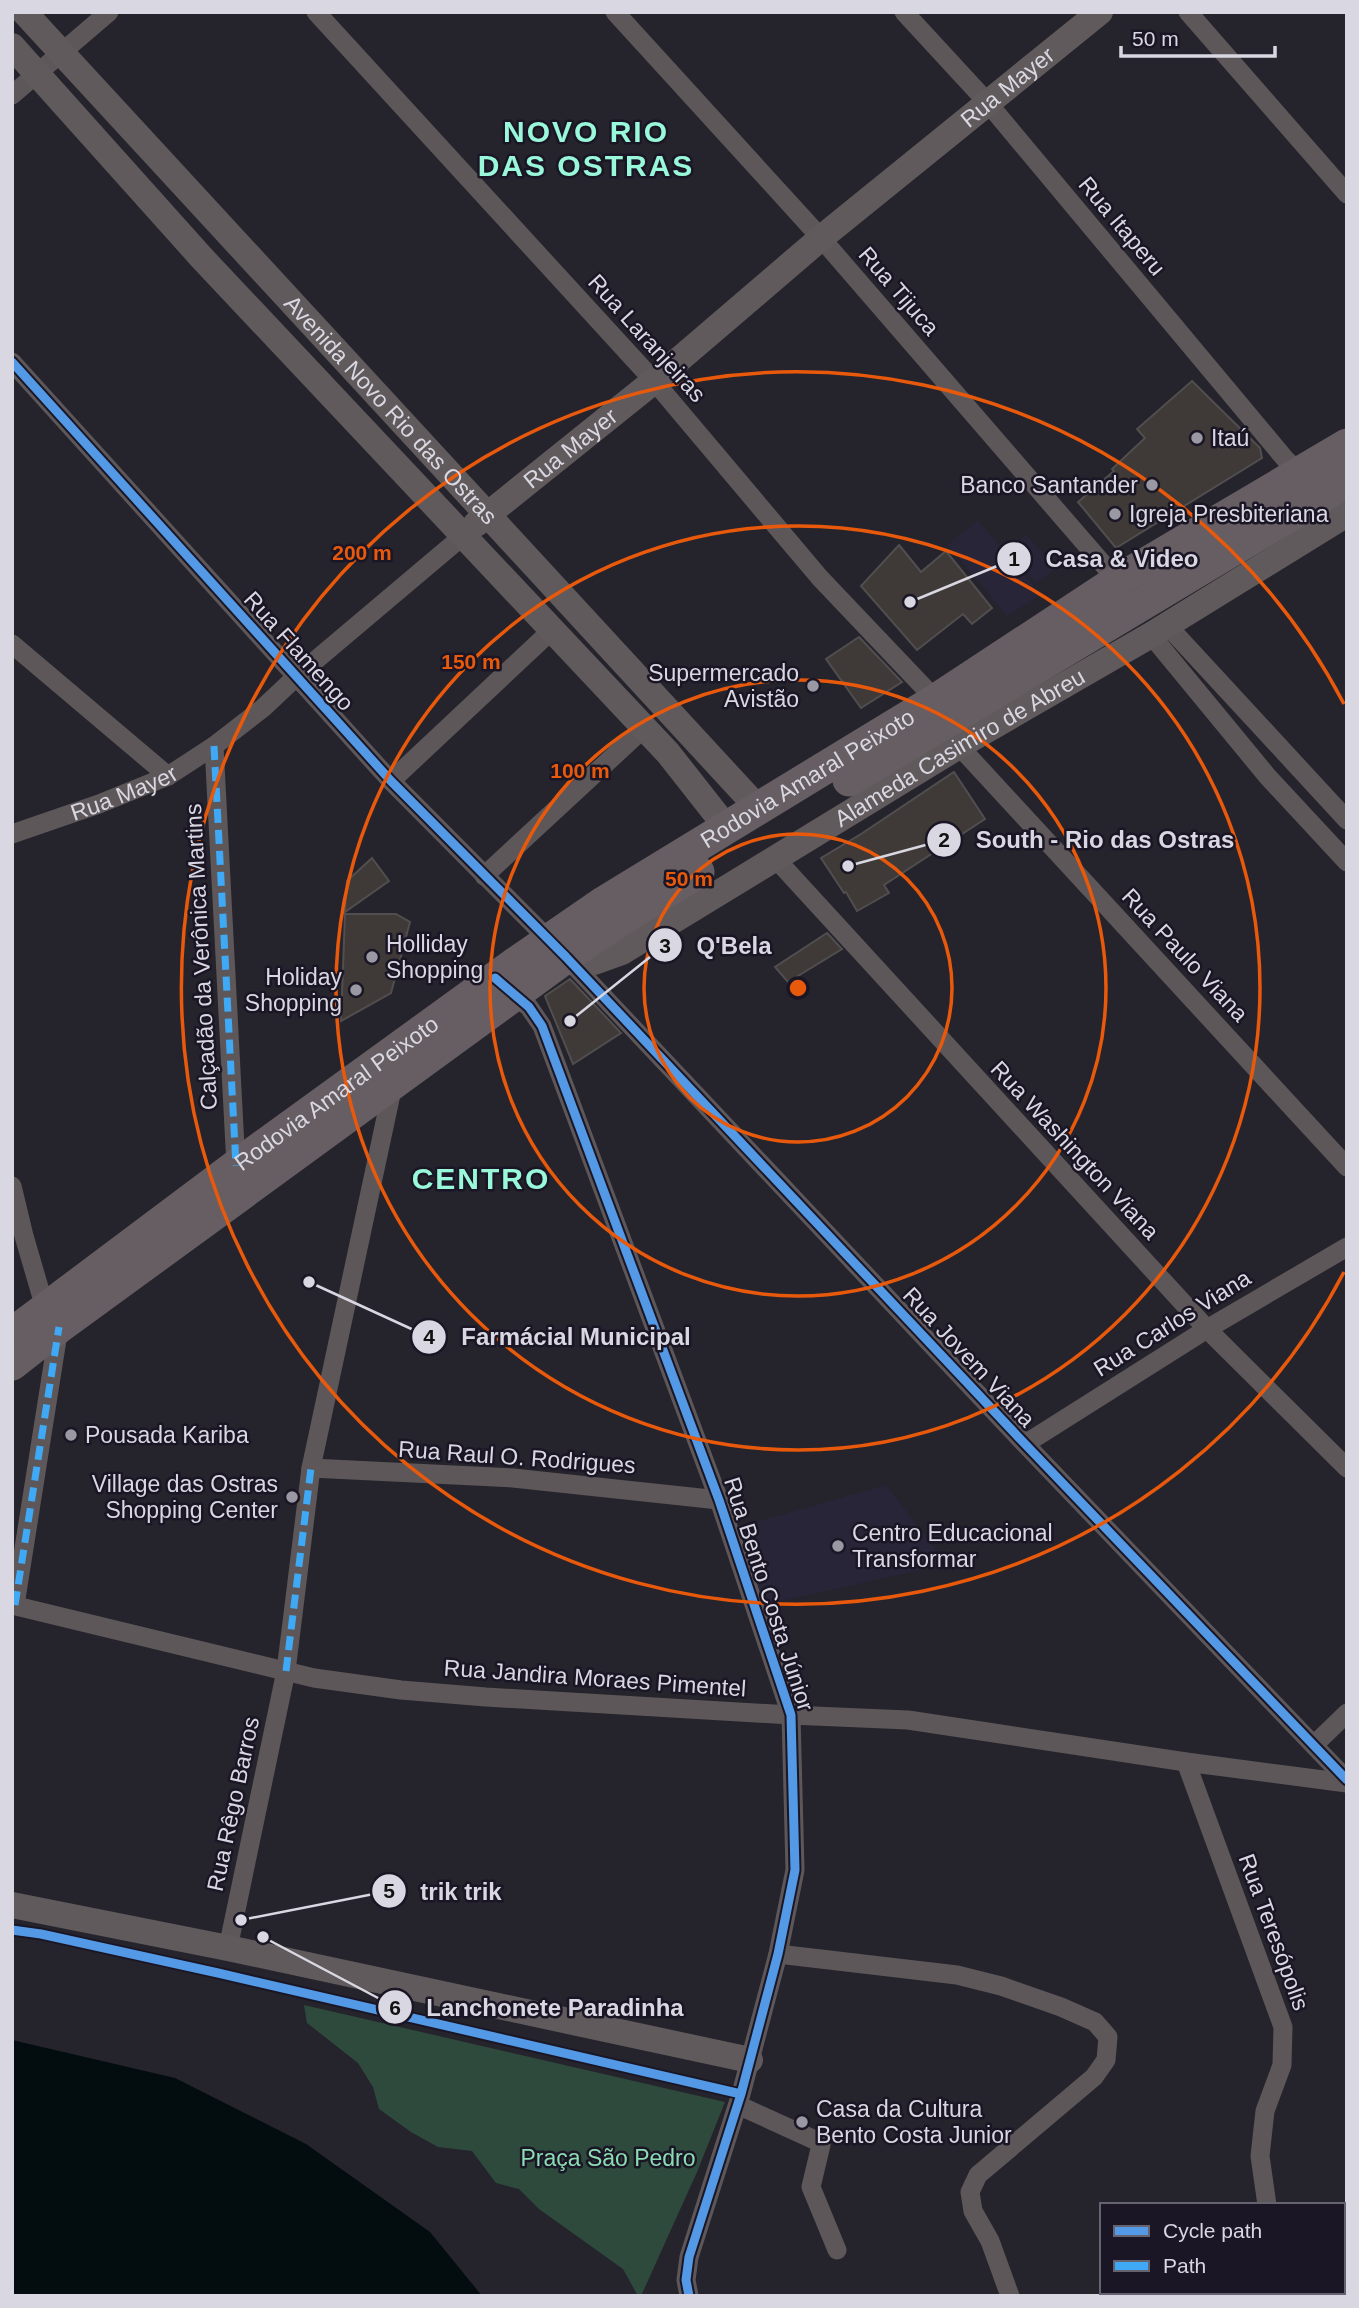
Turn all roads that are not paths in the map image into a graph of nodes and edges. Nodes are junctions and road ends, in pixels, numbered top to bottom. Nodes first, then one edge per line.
1 (24, 12) edge
2 (109, 12) edge
3 (316, 12) edge
4 (615, 12) edge
5 (904, 12) edge
6 (1100, 12) edge
7 (1188, 12) edge
8 (12, 46) edge
9 (61, 53) junction
10 (38, 74) junction
11 (12, 95) edge
12 (986, 102) junction
13 (1347, 194) edge
14 (821, 238) junction
15 (12, 362) edge
16 (654, 381) junction
17 (1347, 445) edge
18 (1300, 473) junction
19 (1347, 481) edge
20 (489, 514) junction
21 (1345, 518) edge
22 (464, 535) junction
23 (1117, 581) junction
24 (1153, 622) junction
25 (552, 629) junction
26 (12, 644) edge
27 (297, 676) junction
28 (936, 700) junction
29 (644, 728) junction
30 (214, 746) junction
31 (959, 746) junction
32 (168, 776) junction
33 (391, 781) junction
34 (758, 808) junction
35 (1347, 820) edge
36 (727, 828) junction
37 (12, 834) edge
38 (775, 858) junction
39 (1347, 862) edge
40 (484, 876) junction
41 (558, 948) junction
42 (505, 988) junction
43 (393, 1085) junction
44 (236, 1166) junction
45 (1347, 1167) edge
46 (12, 1186) edge
47 (1347, 1247) edge
48 (52, 1318) junction
49 (1207, 1329) junction
50 (12, 1334) edge
51 (12, 1364) edge
52 (1025, 1444) junction
53 (311, 1468) junction
54 (1347, 1468) edge
55 (719, 1500) junction
56 (14, 1605) edge
57 (286, 1671) junction
58 (1347, 1713) edge
59 (792, 1715) junction
60 (1314, 1745) junction
61 (1186, 1762) junction
62 (1347, 1782) edge
63 (12, 1905) edge
64 (228, 1948) junction
65 (778, 1954) junction
66 (750, 2060) junction
67 (738, 2105) junction
68 (1267, 2203) edge
69 (837, 2250) dead end
70 (689, 2296) edge
71 (1010, 2296) edge

1 - 9 street, Avenida Novo Rio das Ostras
2 - 9 street
3 - 16 street, Rua Laranjeiras
4 - 14 street, Rua Tijuca
5 - 12 street, Rua Itaperu
6 - 12 street, Rua Mayer
7 - 13 street
8 - 10 street, Avenida Novo Rio das Ostras
9 - 10 street
9 - 20 street, Avenida Novo Rio das Ostras
10 - 11 street
10 - 22 street, Avenida Novo Rio das Ostras
12 - 14 street, Rua Mayer
12 - 18 street, Rua Itaperu
14 - 16 street, Rua Mayer
14 - 23 street, Rua Tijuca
15 - 27 street, Rua Flamengo
16 - 20 street, Rua Mayer
16 - 28 street, Rua Laranjeiras
17 - 18 highway, Rodovia Amaral Peixoto
18 - 23 highway, Rodovia Amaral Peixoto
19 - 24 highway, Rodovia Amaral Peixoto
20 - 22 street, Rua Mayer
20 - 34 street, Avenida Novo Rio das Ostras
21 - 24 street, Alameda Casimiro de Abreu
22 - 25 street, Avenida Novo Rio das Ostras
22 - 27 street, Rua Mayer
23 - 24 street, Rua Tijuca
23 - 28 highway, Rodovia Amaral Peixoto
24 - 31 street, Alameda Casimiro de Abreu
24 - 35 street
24 - 39 street
24 - 41 highway, Rodovia Amaral Peixoto
25 - 29 street, Avenida Novo Rio das Ostras
25 - 33 street
26 - 32 street
27 - 30 street, Rua Mayer
27 - 33 street, Rua Flamengo
28 - 34 highway, Rodovia Amaral Peixoto
29 - 36 street, Avenida Novo Rio das Ostras
29 - 40 street
30 - 32 street, Rua Mayer
30 - 44 street, Calçadão da Verônica Martins
31 - 38 street, Alameda Casimiro de Abreu
31 - 45 street, Rua Paulo Viana
32 - 37 street, Rua Mayer
33 - 40 street, Rua Flamengo
34 - 36 highway, Rodovia Amaral Peixoto
36 - 41 highway, Rodovia Amaral Peixoto
38 - 41 street, Alameda Casimiro de Abreu
38 - 49 street, Rua Washington Viana
40 - 41 street, Rua Flamengo
41 - 42 highway, Rodovia Amaral Peixoto
41 - 52 street, Rua Jovem Viana
42 - 43 highway, Rodovia Amaral Peixoto
42 - 44 highway, Rodovia Amaral Peixoto
42 - 55 street, Rua Bento Costa Júnior
43 - 48 highway, Rodovia Amaral Peixoto
43 - 53 street
44 - 48 highway, Rodovia Amaral Peixoto
46 - 48 street
47 - 49 street, Rua Carlos Viana
48 - 50 highway, Rodovia Amaral Peixoto
48 - 51 highway, Rodovia Amaral Peixoto
48 - 56 street
49 - 52 street, Rua Carlos Viana
49 - 54 street, Rua Washington Viana
52 - 60 street, Rua Jovem Viana
53 - 55 street, Rua Raul O. Rodrigues
53 - 57 street, Rua Rêgo Barros
55 - 59 street, Rua Bento Costa Júnior
56 - 57 street, Rua Jandira Moraes Pimentel
57 - 59 street, Rua Jandira Moraes Pimentel
57 - 64 street, Rua Rêgo Barros
58 - 60 street
59 - 61 street, Rua Jandira Moraes Pimentel
59 - 65 street, Rua Bento Costa Júnior
60 - 62 street, Rua Jovem Viana
61 - 62 street, Rua Jandira Moraes Pimentel
61 - 68 street, Rua Teresópolis
63 - 64 street
64 - 66 street
65 - 66 street, Rua Bento Costa Júnior
65 - 71 street
66 - 67 street, Rua Bento Costa Júnior
67 - 69 street
67 - 70 street, Rua Bento Costa Júnior

